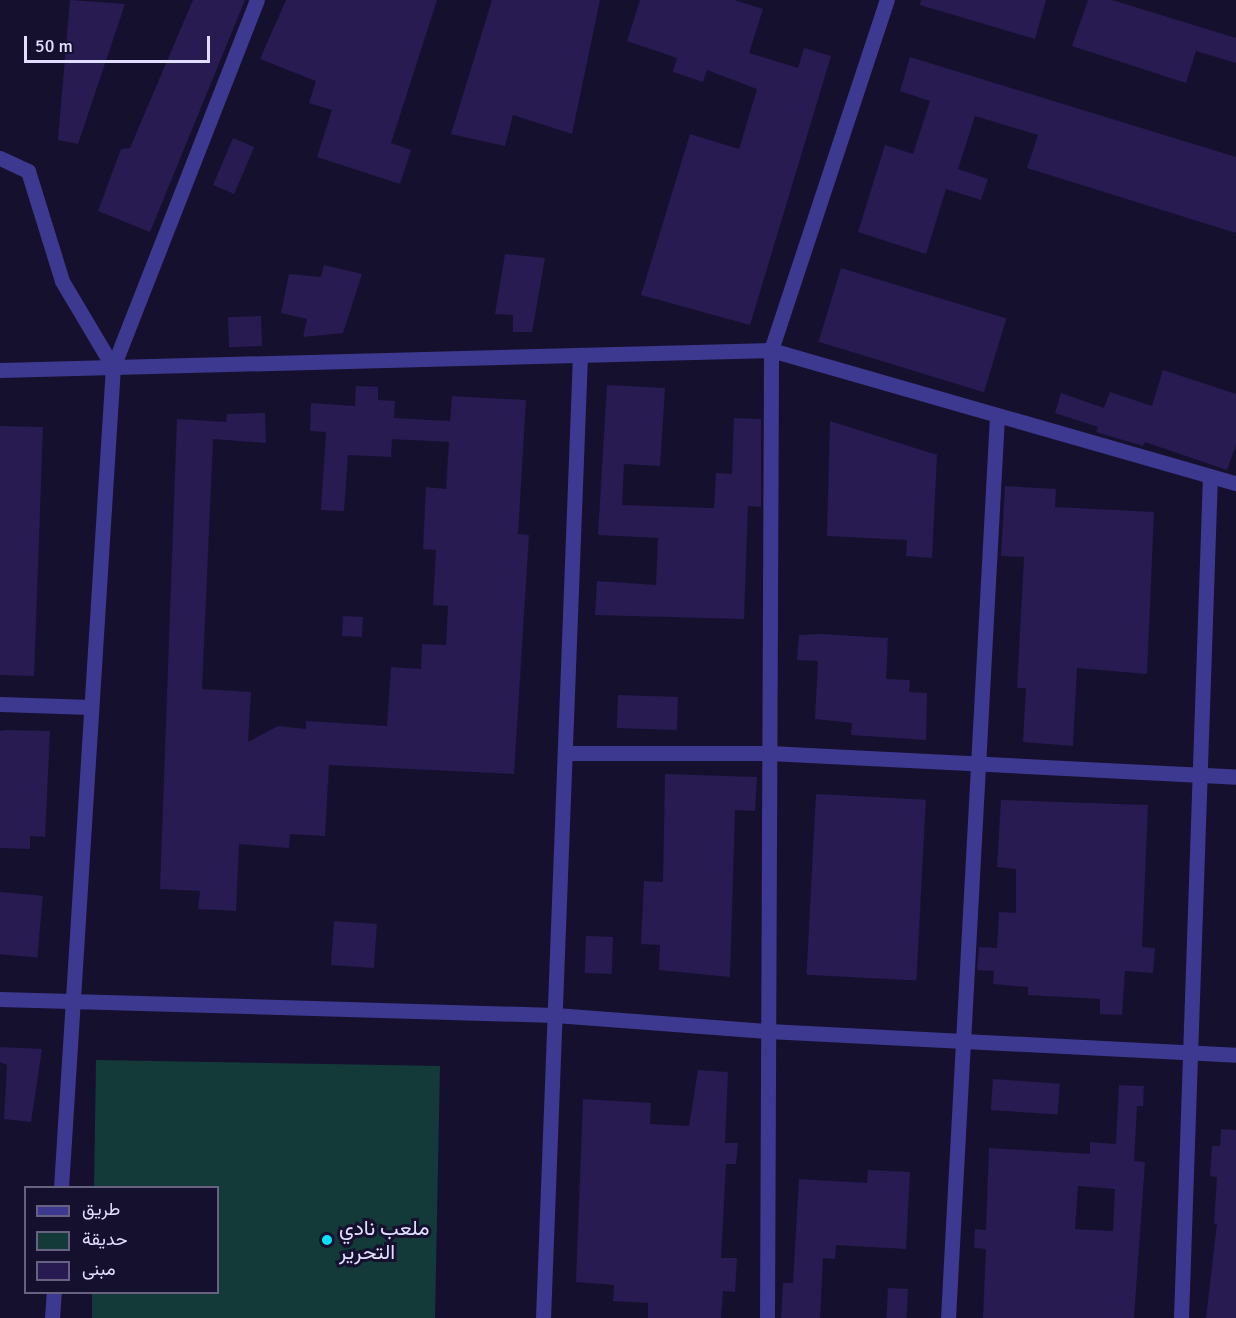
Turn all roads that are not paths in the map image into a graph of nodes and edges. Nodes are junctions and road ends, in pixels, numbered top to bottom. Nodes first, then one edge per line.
1 (258, 0) edge
2 (887, 0) edge
3 (0, 158) edge
4 (771, 350) junction
5 (580, 355) junction
6 (113, 367) junction
7 (0, 370) edge
8 (997, 415) junction
9 (1210, 476) junction
10 (1236, 483) edge
11 (0, 704) edge
12 (91, 707) junction
13 (565, 753) junction
14 (769, 753) junction
15 (980, 762) junction
16 (1201, 776) junction
17 (1236, 777) edge
18 (0, 999) edge
19 (74, 999) junction
20 (555, 1015) junction
21 (768, 1032) junction
22 (963, 1041) junction
23 (1191, 1053) junction
24 (1236, 1055) edge
25 (61, 1186) edge
26 (54, 1294) edge
27 (52, 1318) edge
28 (543, 1318) edge
29 (767, 1318) edge
30 (948, 1318) edge
31 (1181, 1318) edge

1 - 6 street
2 - 4 street
3 - 6 street
4 - 5 street
4 - 8 street
4 - 14 street
5 - 6 street
5 - 13 street
6 - 7 street
6 - 12 street
8 - 9 street
8 - 15 street
9 - 10 street
9 - 16 street
11 - 12 street
12 - 19 street
13 - 14 street
13 - 20 street
14 - 15 street
14 - 21 street
15 - 16 street
15 - 22 street
16 - 17 street
16 - 23 street
18 - 19 street
19 - 20 street
19 - 25 street
20 - 21 street
20 - 28 street
21 - 22 street
21 - 29 street
22 - 23 street
22 - 30 street
23 - 24 street
23 - 31 street
26 - 27 street

